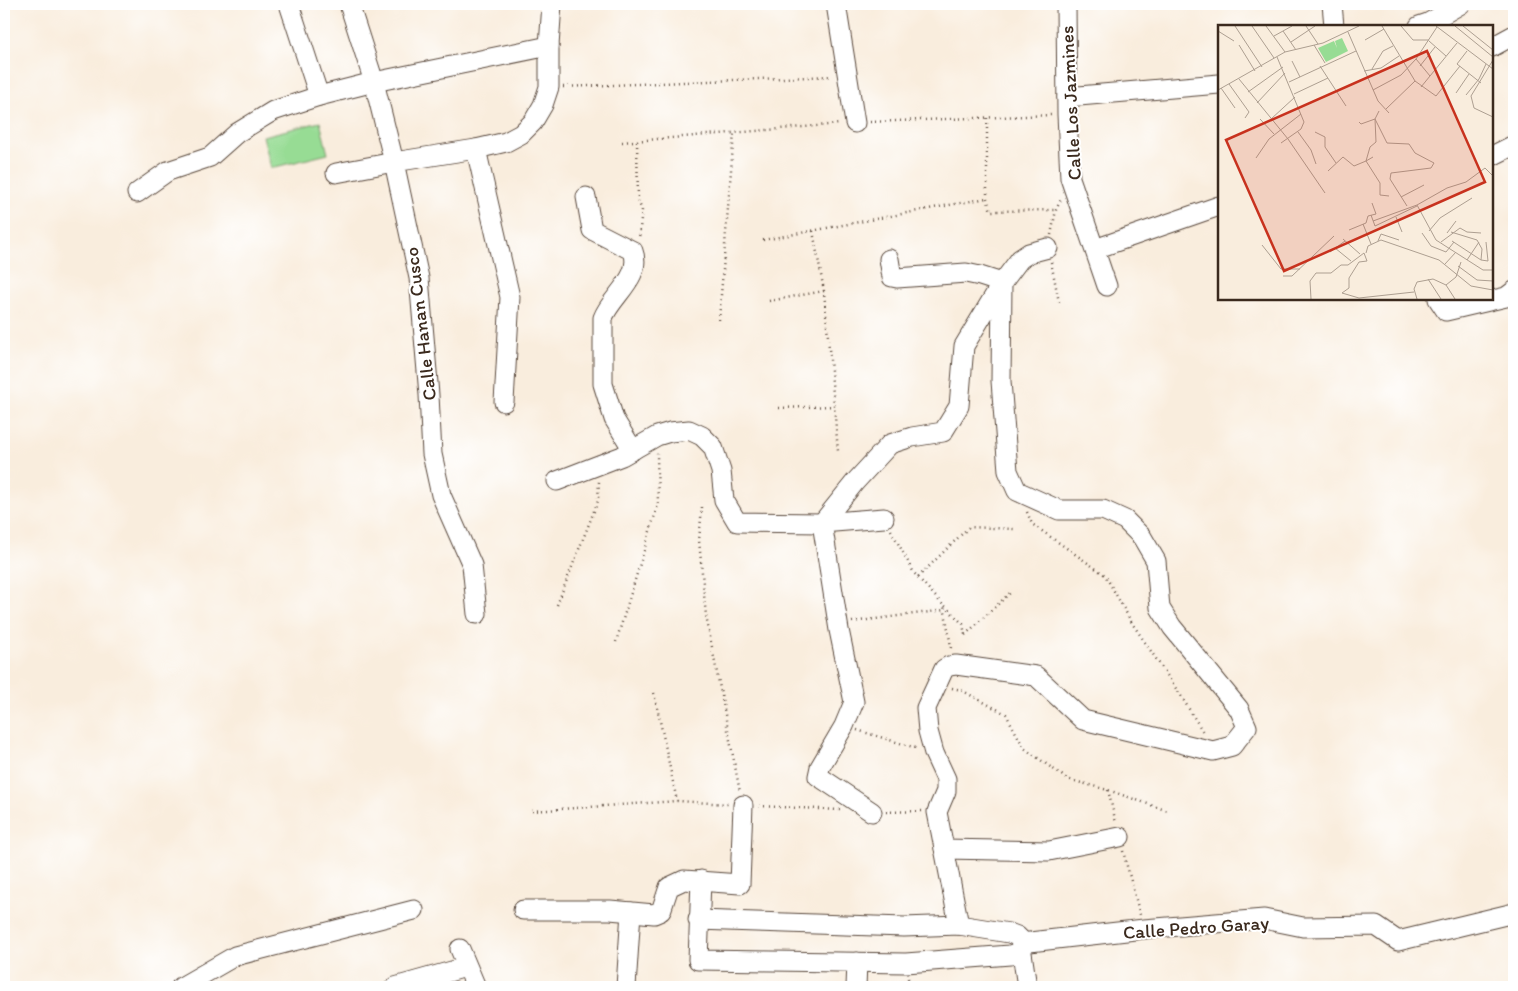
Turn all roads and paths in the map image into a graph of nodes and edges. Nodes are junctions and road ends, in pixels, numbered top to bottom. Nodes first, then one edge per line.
1 (289, 4) edge
2 (349, 4) edge
3 (552, 4) edge
4 (836, 4) edge
5 (1066, 4) edge
6 (1332, 4) edge
7 (1461, 4) edge
8 (1334, 25) edge
9 (1425, 25) edge
10 (1514, 35) edge
11 (549, 46) junction
12 (1493, 46) edge
13 (847, 76) junction
14 (374, 82) junction
15 (1218, 84) edge
16 (549, 87) junction
17 (319, 96) junction
18 (1067, 97) junction
19 (987, 118) dead end
20 (855, 123) dead end
21 (734, 133) dead end
22 (636, 141) dead end
23 (1514, 145) edge
24 (476, 149) junction
25 (1493, 156) edge
26 (394, 162) junction
27 (336, 173) dead end
28 (137, 193) dead end
29 (586, 197) dead end
30 (987, 198) junction
31 (1218, 206) edge
32 (1056, 210) dead end
33 (813, 231) junction
34 (763, 240) dead end
35 (638, 242) dead end
36 (1048, 248) dead end
37 (1095, 249) junction
38 (889, 259) dead end
39 (1002, 283) junction
40 (1107, 286) dead end
41 (824, 291) junction
42 (1514, 291) edge
43 (1493, 299) edge
44 (1482, 300) edge
45 (769, 301) dead end
46 (1442, 305) edge
47 (719, 320) dead end
48 (504, 402) dead end
49 (834, 406) junction
50 (779, 408) dead end
51 (657, 436) junction
52 (633, 450) junction
53 (838, 451) dead end
54 (600, 464) junction
55 (557, 480) dead end
56 (1017, 492) junction
57 (702, 507) dead end
58 (884, 518) joint
59 (822, 523) junction
60 (1015, 529) dead end
61 (918, 577) junction
62 (1011, 592) dead end
63 (557, 605) dead end
64 (944, 606) junction
65 (945, 610) junction
66 (477, 614) dead end
67 (838, 624) junction
68 (616, 642) dead end
69 (952, 648) dead end
70 (936, 686) junction
71 (654, 693) dead end
72 (844, 726) junction
73 (1213, 751) junction
74 (934, 753) junction
75 (1108, 790) junction
76 (677, 800) dead end
77 (743, 805) joint
78 (1168, 811) dead end
79 (872, 812) dead end
80 (1120, 837) junction
81 (944, 849) junction
82 (702, 880) junction
83 (414, 910) dead end
84 (523, 910) dead end
85 (631, 912) junction
86 (1514, 913) edge
87 (698, 920) junction
88 (958, 925) junction
89 (1144, 929) junction
90 (1021, 947) junction
91 (460, 949) dead end
92 (857, 962) junction
93 (466, 967) junction
94 (389, 986) edge
95 (181, 987) edge
96 (476, 987) edge
97 (626, 987) edge
98 (856, 987) edge
99 (1028, 987) edge

1 - 17 street
2 - 14 street, Calle Hanan Cusco
3 - 11 street
4 - 13 street
5 - 18 street, Calle Los Jazmines
6 - 8 street
7 - 9 street
10 - 12 street
11 - 14 street
11 - 16 street
13 - 16 path
13 - 20 street
14 - 17 street
14 - 26 street, Calle Hanan Cusco
15 - 18 street
16 - 24 street
17 - 28 street
18 - 37 street, Calle Los Jazmines
19 - 30 path
21 - 47 path
22 - 35 path
23 - 25 street
24 - 26 street
24 - 48 street
26 - 27 street
26 - 66 street, Calle Hanan Cusco
29 - 52 street
30 - 32 path
30 - 33 path
31 - 37 street
33 - 34 path
33 - 41 path
36 - 39 street
37 - 40 street, Calle Los Jazmines
38 - 39 street
39 - 56 street
39 - 59 street
41 - 45 path
41 - 49 path
42 - 43 street
44 - 46 street
49 - 50 path
49 - 53 path
51 - 52 street
51 - 59 street
51 - 68 path
52 - 54 street
54 - 55 street
54 - 63 path
56 - 73 path
56 - 73 street
57 - 77 path
58 - 59 street
58 - 61 path
59 - 67 street
60 - 61 path
61 - 64 path
62 - 64 path
64 - 65 path
65 - 67 path
65 - 69 path
67 - 72 street
70 - 73 street
70 - 74 street
70 - 75 path
71 - 76 path
72 - 74 path
72 - 79 street
74 - 81 street
75 - 78 path
75 - 80 path
77 - 82 street
80 - 81 street
80 - 89 path
81 - 88 street
82 - 85 street
82 - 87 street
83 - 95 street
84 - 85 street
85 - 97 street
86 - 89 street, Calle Pedro Garay
87 - 88 street
87 - 92 street, Calle Pedro Garay
88 - 90 street
89 - 90 street, Calle Pedro Garay
90 - 92 street, Calle Pedro Garay
90 - 99 street
91 - 93 street
92 - 98 street
93 - 94 street
93 - 96 street

